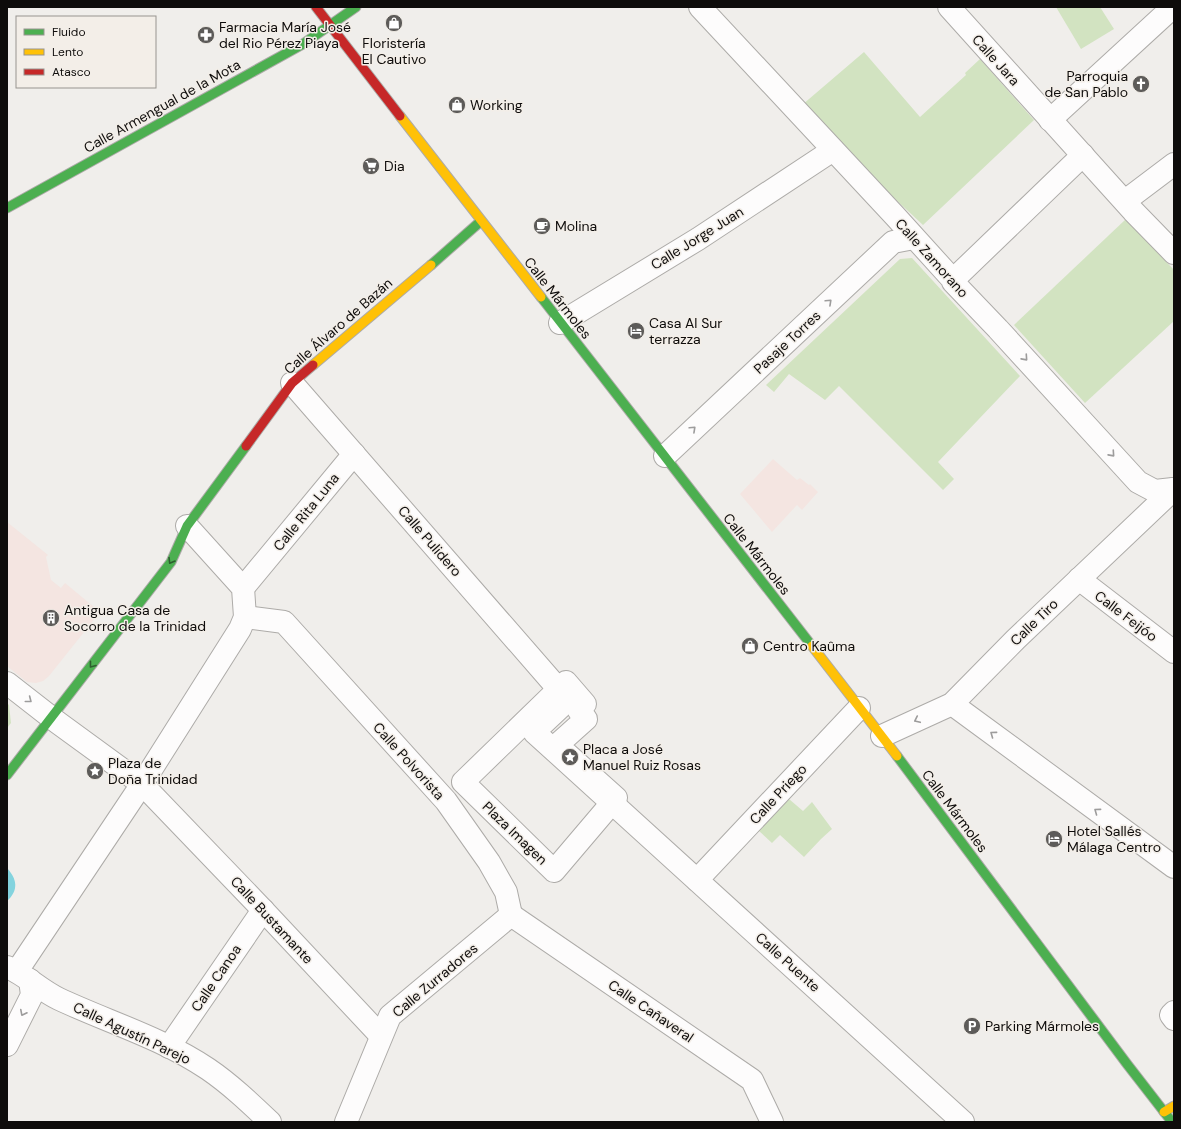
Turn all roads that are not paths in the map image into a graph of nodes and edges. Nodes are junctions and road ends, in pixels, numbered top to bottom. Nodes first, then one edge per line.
1 (316, 7) edge
2 (356, 7) edge
3 (700, 7) edge
4 (949, 7) edge
5 (1173, 7) edge
6 (330, 26) junction
7 (1047, 116) junction
8 (833, 150) junction
9 (1083, 155) junction
10 (1174, 164) edge
11 (1129, 206) junction
12 (7, 208) edge
13 (480, 221) junction
14 (918, 241) junction
15 (1174, 253) edge
16 (953, 280) junction
17 (560, 323) junction
18 (292, 383) junction
19 (354, 454) junction
20 (664, 456) junction
21 (1174, 489) edge
22 (187, 526) junction
23 (1079, 579) junction
24 (243, 588) junction
25 (245, 617) junction
26 (1174, 652) edge
27 (7, 683) edge
28 (568, 700) joint
29 (952, 704) junction
30 (859, 708) junction
31 (51, 717) junction
32 (882, 736) junction
33 (7, 775) edge
34 (142, 784) junction
35 (613, 802) junction
36 (1174, 867) edge
37 (697, 880) junction
38 (263, 910) junction
39 (511, 915) junction
40 (18, 973) edge
41 (1174, 1012) edge
42 (1174, 1020) edge
43 (381, 1036) junction
44 (7, 1045) edge
45 (169, 1047) junction
46 (1174, 1106) edge
47 (1164, 1112) junction
48 (270, 1122) edge
49 (346, 1122) edge
50 (772, 1122) edge
51 (963, 1122) edge
52 (1172, 1122) edge

1 - 6 main road, Calle Mármoles
2 - 6 main road, Calle Armengual de la Mota
3 - 8 street, Calle Zamorano
4 - 7 street, Calle Jara
5 - 7 street
6 - 12 main road, Calle Armengual de la Mota
6 - 13 main road, Calle Mármoles
7 - 9 street, Calle Jara
8 - 14 street, Calle Zamorano
8 - 17 street, Calle Jorge Juan
9 - 11 street, Calle Jara
9 - 16 street
10 - 11 street
11 - 15 street
13 - 17 main road, Calle Mármoles
13 - 18 main road, Calle Álvaro de Bazán
14 - 16 street, Calle Zamorano
20 -> 14 street, Pasaje Torres
16 -> 21 street, Calle Zamorano
17 - 20 main road, Calle Mármoles
18 - 19 street, Calle Pulidero
18 - 22 main road, Calle Álvaro de Bazán
19 - 24 street, Calle Rita Luna
19 - 28 street, Calle Pulidero
20 - 30 main road, Calle Mármoles
21 - 23 street, Calle Tiro
22 - 24 street
22 -> 31 main road
23 - 26 street, Calle Feijóo
23 - 29 street, Calle Tiro
24 - 25 street
25 - 34 street
25 - 39 street, Calle Polvorista
27 -> 31 street, Calle Bustamante
28 - 35 street, Calle Puente
29 -> 32 street, Calle Tiro
36 -> 29 street
30 - 32 main road, Calle Mármoles
30 - 37 street, Calle Priego
31 - 33 main road
31 - 34 street, Calle Bustamante
32 - 47 main road, Calle Mármoles
34 - 38 street, Calle Bustamante
34 - 40 street
35 - 35 street, Plaza Imagen
35 - 37 street, Calle Puente
37 - 51 street, Calle Puente
38 - 43 street, Calle Bustamante
38 - 45 street, Calle Canoa
39 - 43 street, Calle Zurradores
39 - 50 street, Calle Cañaveral
40 -> 44 street
40 - 45 street, Calle Agustín Parejo
41 - 42 street
43 - 49 street, Calle Zurradores
45 - 48 street, Calle Agustín Parejo
46 - 47 main road
47 - 52 main road, Calle Mármoles

